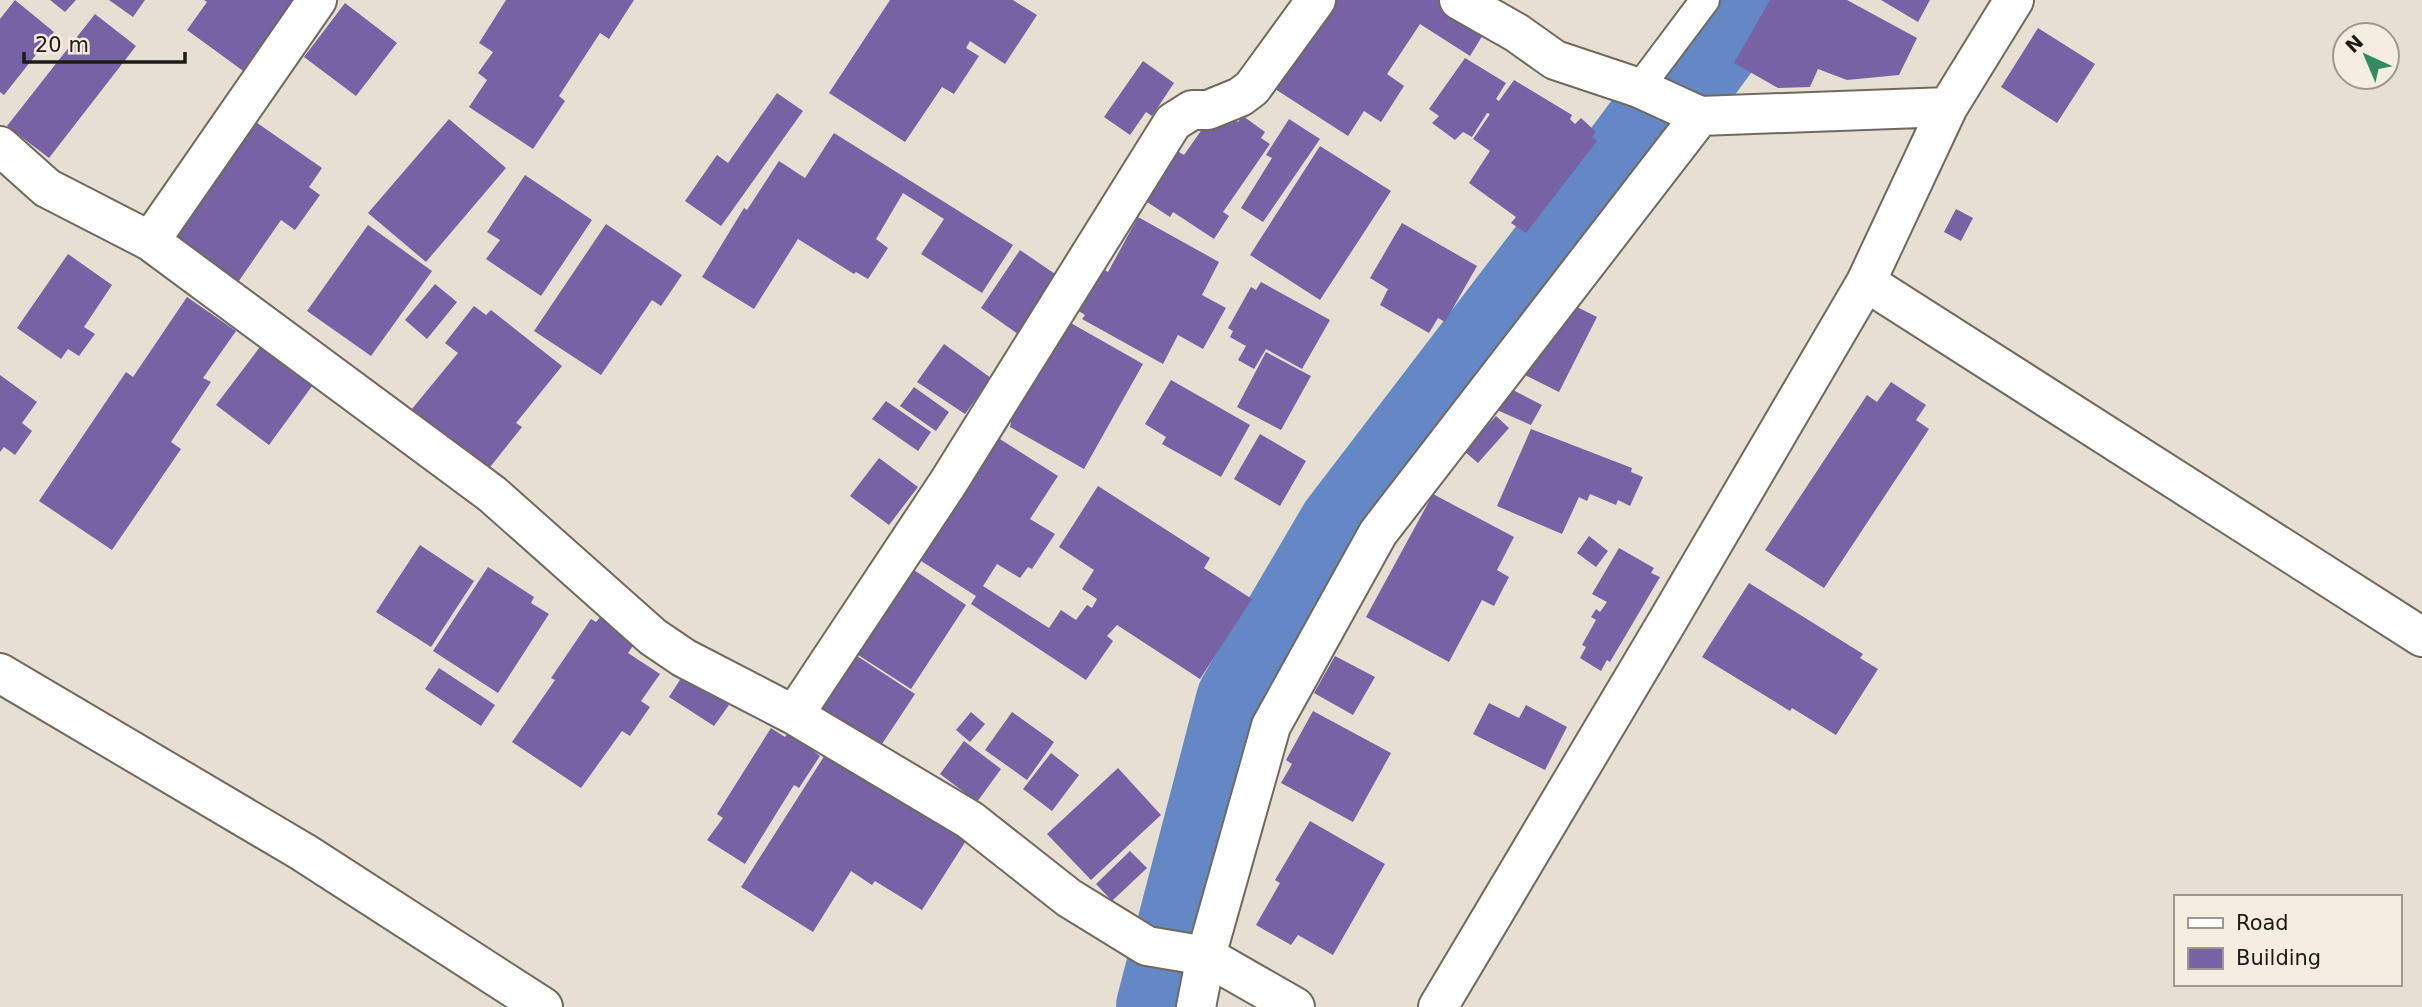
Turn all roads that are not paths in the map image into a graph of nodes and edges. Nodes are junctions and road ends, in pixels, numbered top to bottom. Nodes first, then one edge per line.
1 (317, 0) edge
2 (1316, 0) edge
3 (1459, 0) edge
4 (1705, 0) edge
5 (2014, 0) edge
6 (1644, 90) junction
7 (1948, 107) junction
8 (1693, 113) junction
9 (0, 146) edge
10 (149, 241) junction
11 (1866, 282) junction
12 (2422, 637) edge
13 (0, 673) edge
14 (794, 715) junction
15 (1198, 974) edge
16 (542, 1007) edge
17 (1295, 1007) edge
18 (1437, 1007) edge

1 - 10 street
2 - 14 street
3 - 6 street
4 - 6 lane
5 - 7 street
6 - 8 street
7 - 8 street
7 - 11 street
8 - 15 street
9 - 10 street
10 - 14 street
11 - 12 street
11 - 18 street
13 - 16 street
14 - 15 street
15 - 17 street

